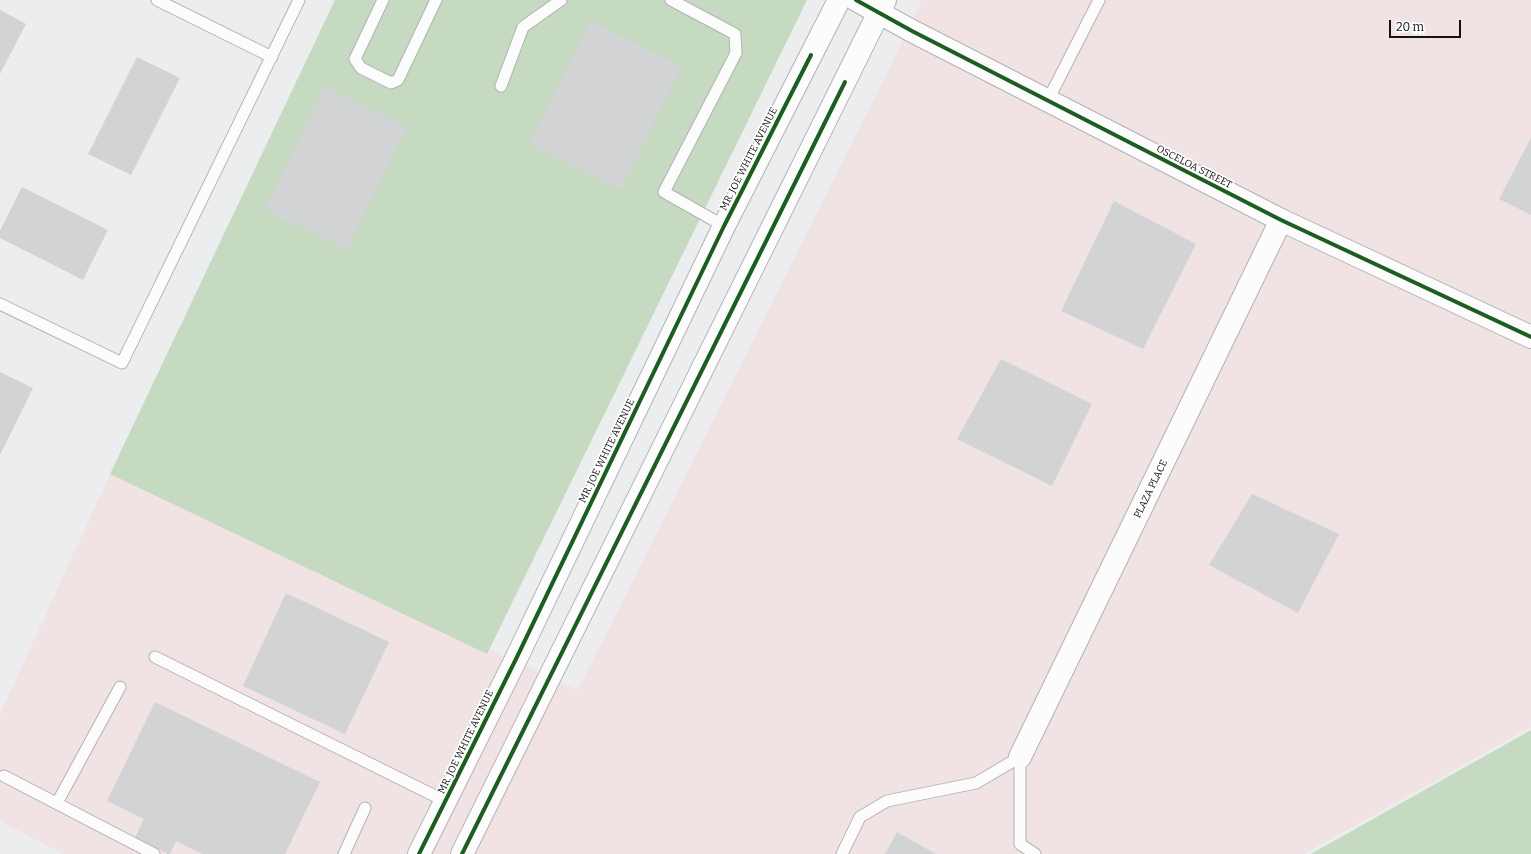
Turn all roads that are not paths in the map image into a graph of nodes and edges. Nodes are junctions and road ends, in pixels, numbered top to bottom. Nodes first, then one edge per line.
1 (157, 0) edge
2 (299, 0) edge
3 (383, 0) edge
4 (436, 0) edge
5 (561, 0) edge
6 (671, 0) edge
7 (839, 0) edge
8 (856, 0) edge
9 (1099, 0) edge
10 (882, 6) edge
11 (272, 57) junction
12 (501, 86) dead end
13 (1048, 100) junction
14 (1281, 220) junction
15 (724, 226) junction
16 (0, 304) edge
17 (1531, 337) edge
18 (155, 657) dead end
19 (120, 687) dead end
20 (1020, 757) junction
21 (4, 776) dead end
22 (446, 801) junction
23 (57, 803) junction
24 (365, 808) dead end
25 (154, 854) edge
26 (344, 854) edge
27 (419, 854) edge
28 (462, 854) edge
29 (842, 854) edge
30 (1035, 854) edge

1 - 11 lane
2 - 11 lane
3 - 4 lane
5 - 12 lane
6 - 15 lane
7 - 15 main road, MR. JOE WHITE AVENUE
8 - 10 main road, OSCELOA STREET
9 - 13 lane
10 - 13 main road, OSCELOA STREET
10 - 28 main road
11 - 16 lane
13 - 14 main road, OSCELOA STREET
14 - 17 main road, OSCELOA STREET
14 - 20 main road, PLAZA PLACE
15 - 22 main road, MR. JOE WHITE AVENUE
18 - 22 lane
19 - 23 lane
20 - 29 lane
20 - 30 lane
21 - 23 lane
22 - 27 main road, MR. JOE WHITE AVENUE
23 - 25 lane
24 - 26 lane

